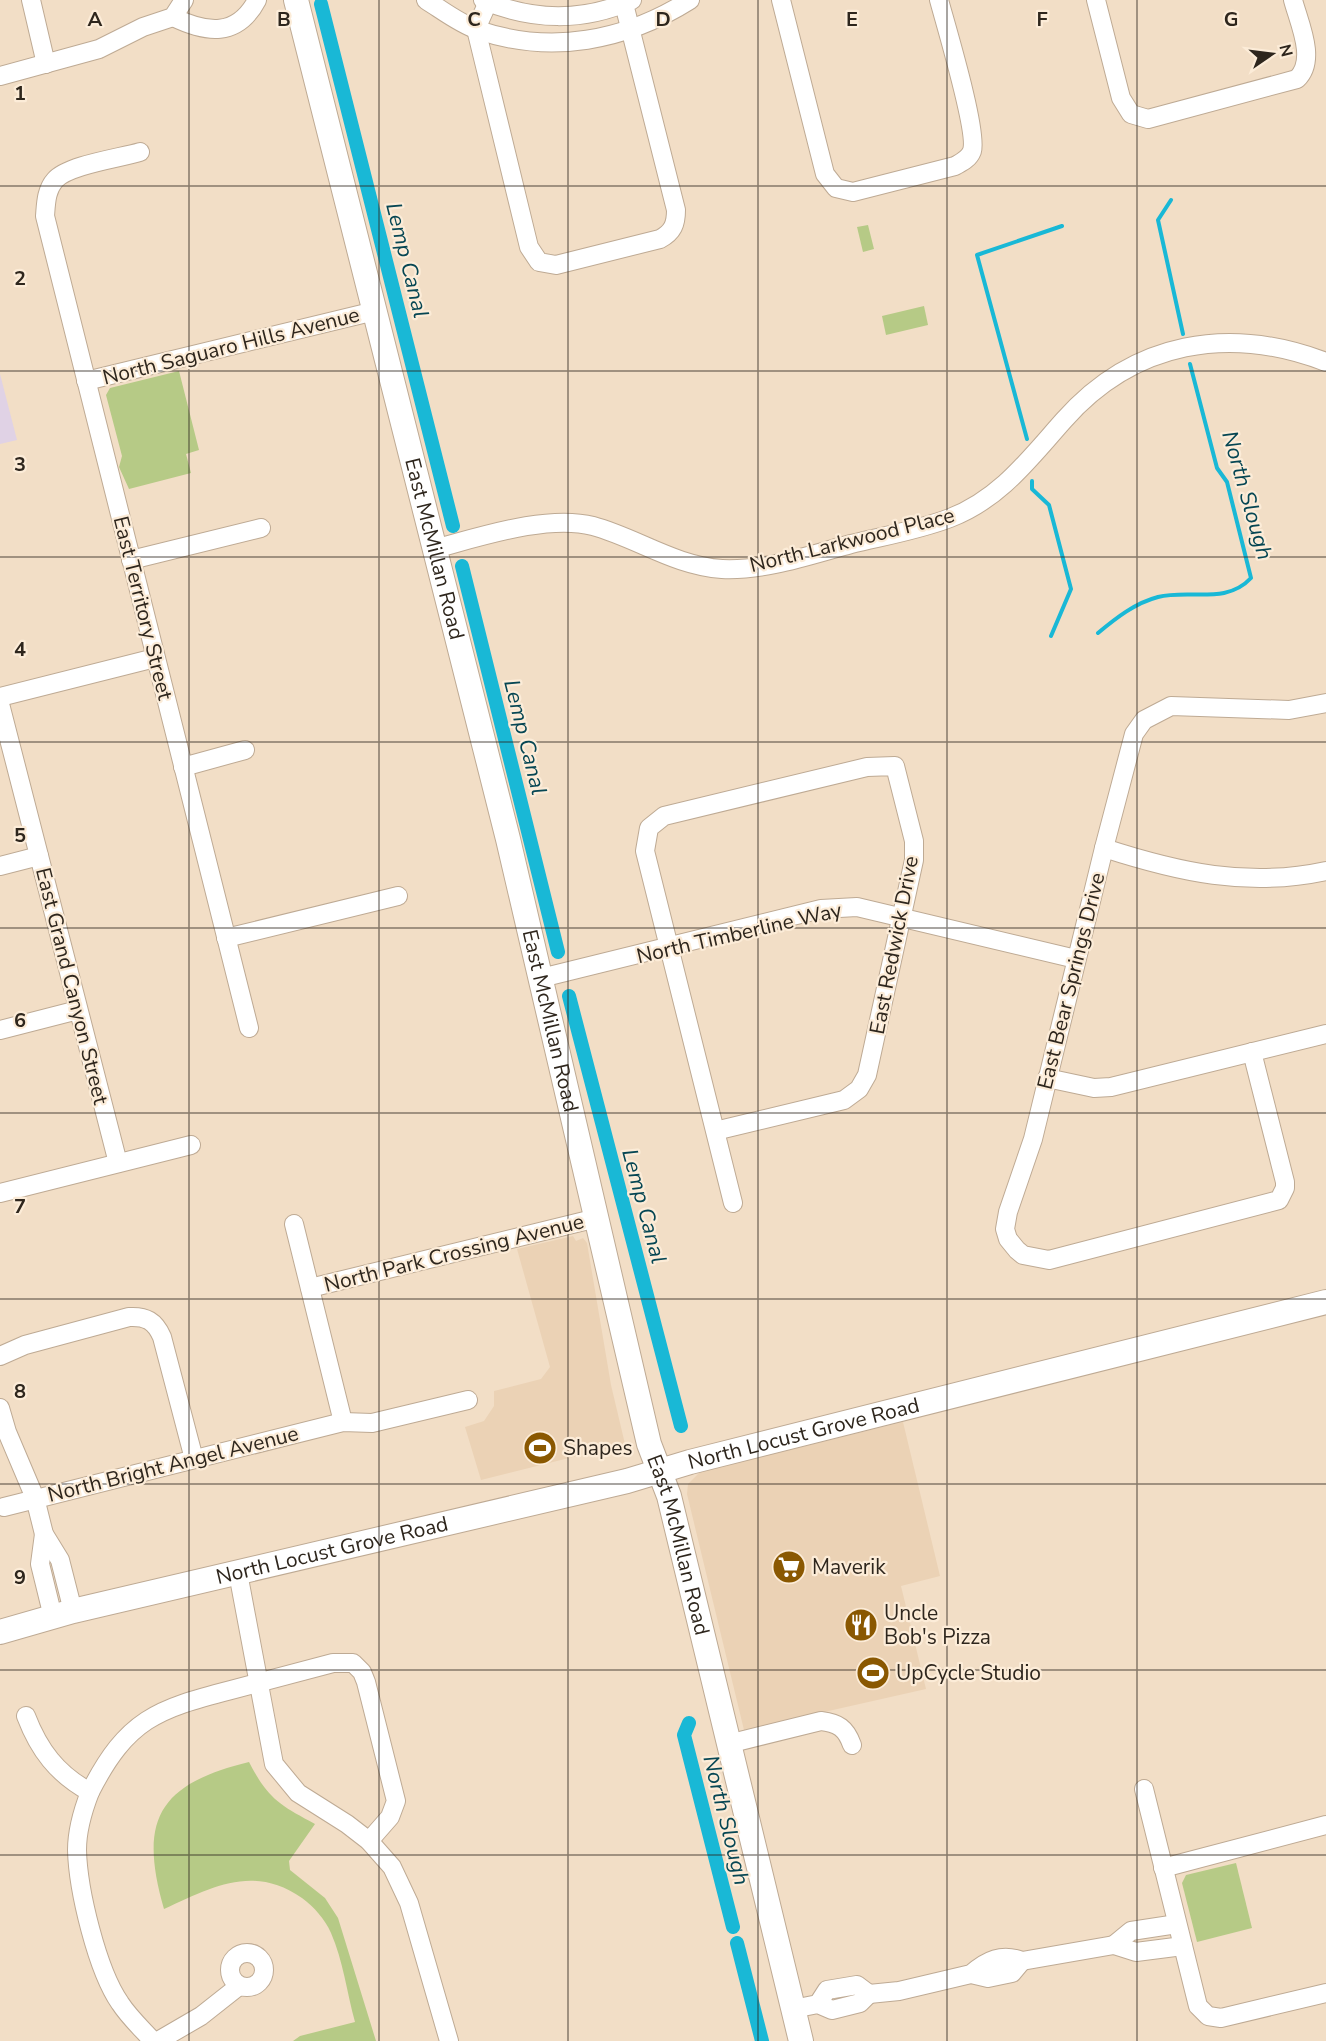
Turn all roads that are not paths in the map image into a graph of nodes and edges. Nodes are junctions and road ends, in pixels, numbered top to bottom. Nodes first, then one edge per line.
1 (31, 0) edge
2 (184, 0) edge
3 (257, 0) edge
4 (296, 0) edge
5 (426, 0) edge
6 (690, 0) edge
7 (781, 0) edge
8 (939, 0) edge
9 (1095, 0) edge
10 (1293, 0) edge
11 (485, 1) edge
12 (626, 1) edge
13 (173, 17) junction
14 (630, 28) junction
15 (476, 29) junction
16 (46, 64) junction
17 (0, 76) edge
18 (140, 152) dead end
19 (375, 311) junction
20 (1326, 362) edge
21 (86, 381) junction
22 (261, 528) dead end
23 (434, 549) junction
24 (131, 560) junction
25 (155, 658) junction
26 (0, 697) edge
27 (1326, 703) edge
28 (0, 704) edge
29 (245, 750) dead end
30 (183, 767) junction
31 (1104, 848) junction
32 (39, 856) junction
33 (0, 866) edge
34 (1326, 871) edge
35 (398, 896) dead end
36 (902, 918) junction
37 (226, 939) junction
38 (669, 948) junction
39 (1076, 959) junction
40 (541, 978) junction
41 (78, 1010) junction
42 (249, 1028) dead end
43 (0, 1030) edge
44 (1326, 1034) edge
45 (1252, 1052) junction
46 (1047, 1078) junction
47 (716, 1131) junction
48 (190, 1145) dead end
49 (118, 1163) junction
50 (0, 1193) edge
51 (733, 1203) dead end
52 (597, 1218) junction
53 (294, 1224) dead end
54 (310, 1288) junction
55 (1326, 1302) edge
56 (0, 1356) edge
57 (468, 1400) dead end
58 (0, 1408) edge
59 (343, 1422) junction
60 (194, 1460) junction
61 (659, 1472) junction
62 (35, 1498) junction
63 (4, 1507) dead end
64 (238, 1573) junction
65 (63, 1614) junction
66 (0, 1632) edge
67 (259, 1683) junction
68 (26, 1716) dead end
69 (728, 1744) junction
70 (852, 1745) dead end
71 (1144, 1789) dead end
72 (90, 1792) junction
73 (1326, 1825) edge
74 (369, 1841) junction
75 (1163, 1868) junction
76 (1177, 1924) junction
77 (1114, 1945) junction
78 (1183, 1946) junction
79 (239, 1986) dead end
80 (1326, 1993) edge
81 (793, 2009) junction
82 (153, 2041) edge
83 (158, 2041) edge
84 (449, 2041) edge
85 (801, 2041) edge

1 - 16 street
2 - 13 street
3 - 13 street
4 - 19 main road, East McMillan Road
5 - 15 street
6 - 14 street
7 - 8 street
9 - 10 street
11 - 12 street
11 - 15 street
12 - 14 street
13 - 16 street
14 - 15 street
14 - 15 street
16 - 17 street
18 - 21 street, East Territory Street
19 - 21 street, North Saguaro Hills Avenue
19 - 23 main road, East McMillan Road
20 - 23 street, North Larkwood Place
21 - 24 street, East Territory Street
22 - 24 street
23 - 40 main road, East McMillan Road
24 - 25 street, East Territory Street
25 - 26 street
25 - 30 street, East Territory Street
27 - 31 street, East Bear Springs Drive
28 - 32 street, East Grand Canyon Street
29 - 30 street
30 - 37 street, East Territory Street
31 - 34 street
31 - 39 street, East Bear Springs Drive
32 - 33 street
32 - 41 street, East Grand Canyon Street
35 - 37 street
36 - 38 street, North Timberline Way
36 - 38 street, East Redwick Drive
36 - 39 street, North Timberline Way
36 - 47 street, East Redwick Drive
37 - 42 street, East Territory Street
38 - 40 street, North Timberline Way
38 - 47 street
39 - 46 street, East Bear Springs Drive
40 - 52 main road, East McMillan Road
41 - 43 street
41 - 49 street, East Grand Canyon Street
44 - 45 street
45 - 46 street
45 - 46 street, East Bear Springs Drive
47 - 51 street
48 - 49 street
49 - 50 street
52 - 54 street, North Park Crossing Avenue
52 - 61 main road, East McMillan Road
53 - 54 street
54 - 59 street
55 - 61 main road, North Locust Grove Road
56 - 60 street
57 - 59 street, North Bright Angel Avenue
58 - 62 street
59 - 60 street, North Bright Angel Avenue
60 - 62 street, North Bright Angel Avenue
61 - 64 main road, North Locust Grove Road
61 - 69 main road, East McMillan Road
62 - 63 street, North Bright Angel Avenue
62 - 65 street
64 - 65 main road, North Locust Grove Road
64 - 67 street
65 - 66 main road, North Locust Grove Road
67 - 72 street
67 - 74 street
67 - 74 street
68 - 72 street
69 - 70 street
69 - 81 main road, East McMillan Road
71 - 75 street
72 - 82 street
73 - 75 street
74 - 84 street
75 - 76 street
76 - 77 street
76 - 78 street
77 - 78 street
77 - 81 street
78 - 80 street
79 - 83 street
81 - 85 main road, East McMillan Road

